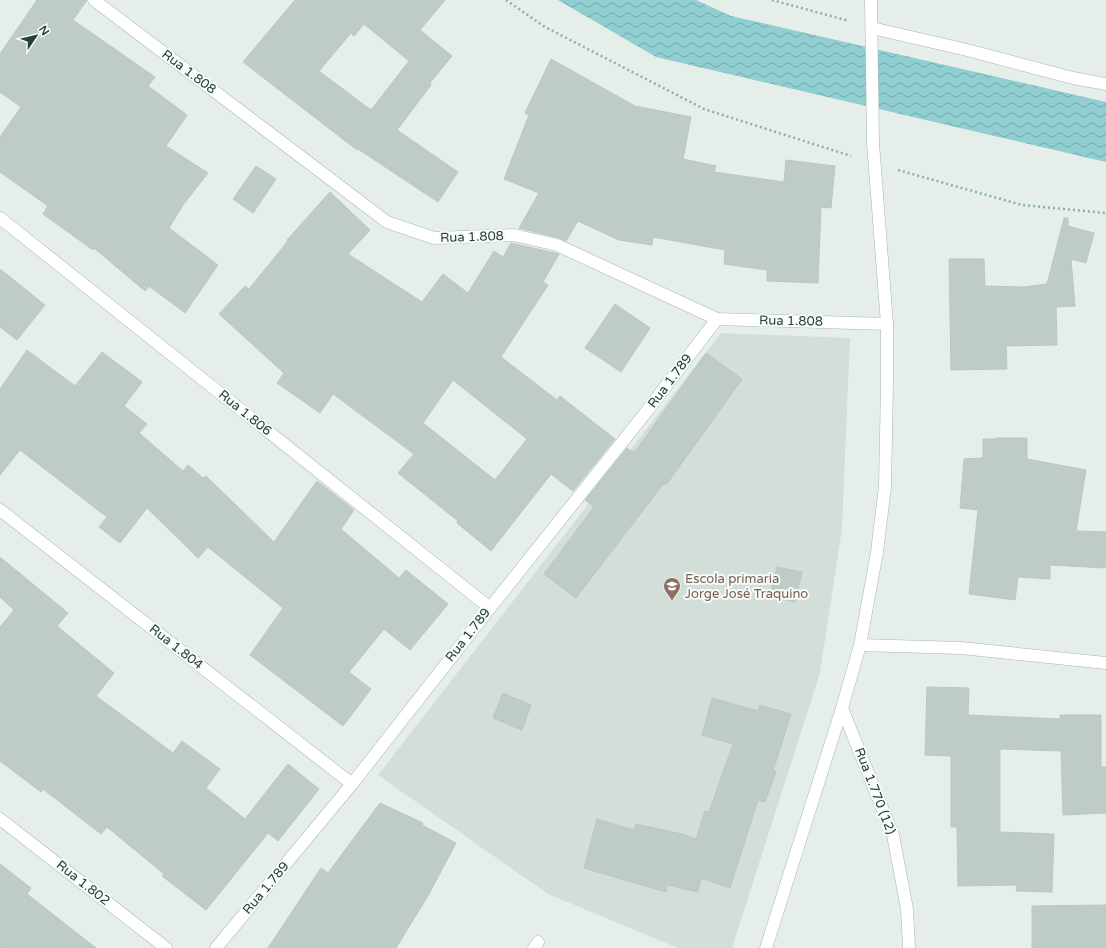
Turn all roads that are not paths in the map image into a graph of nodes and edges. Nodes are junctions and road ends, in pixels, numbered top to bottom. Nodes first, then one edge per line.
1 (94, 0) edge
2 (871, 0) edge
3 (872, 33) junction
4 (1106, 84) edge
5 (0, 218) edge
6 (717, 320) junction
7 (887, 324) junction
8 (0, 510) edge
9 (490, 608) junction
10 (860, 645) junction
11 (1106, 663) edge
12 (842, 708) junction
13 (352, 784) junction
14 (0, 819) edge
15 (166, 948) edge
16 (216, 948) edge
17 (766, 948) edge
18 (909, 948) edge

1 - 6 street, Rua 1.808
2 - 3 street
3 - 4 street
3 - 7 street
5 - 9 street, Rua 1.806
6 - 7 street, Rua 1.808
6 - 9 street, Rua 1.789
7 - 10 street
8 - 13 street, Rua 1.804
9 - 13 street, Rua 1.789
10 - 11 street
10 - 12 street
12 - 17 street
12 - 18 street, Rua 1.770 (12)
13 - 16 street, Rua 1.789
14 - 15 street, Rua 1.802

